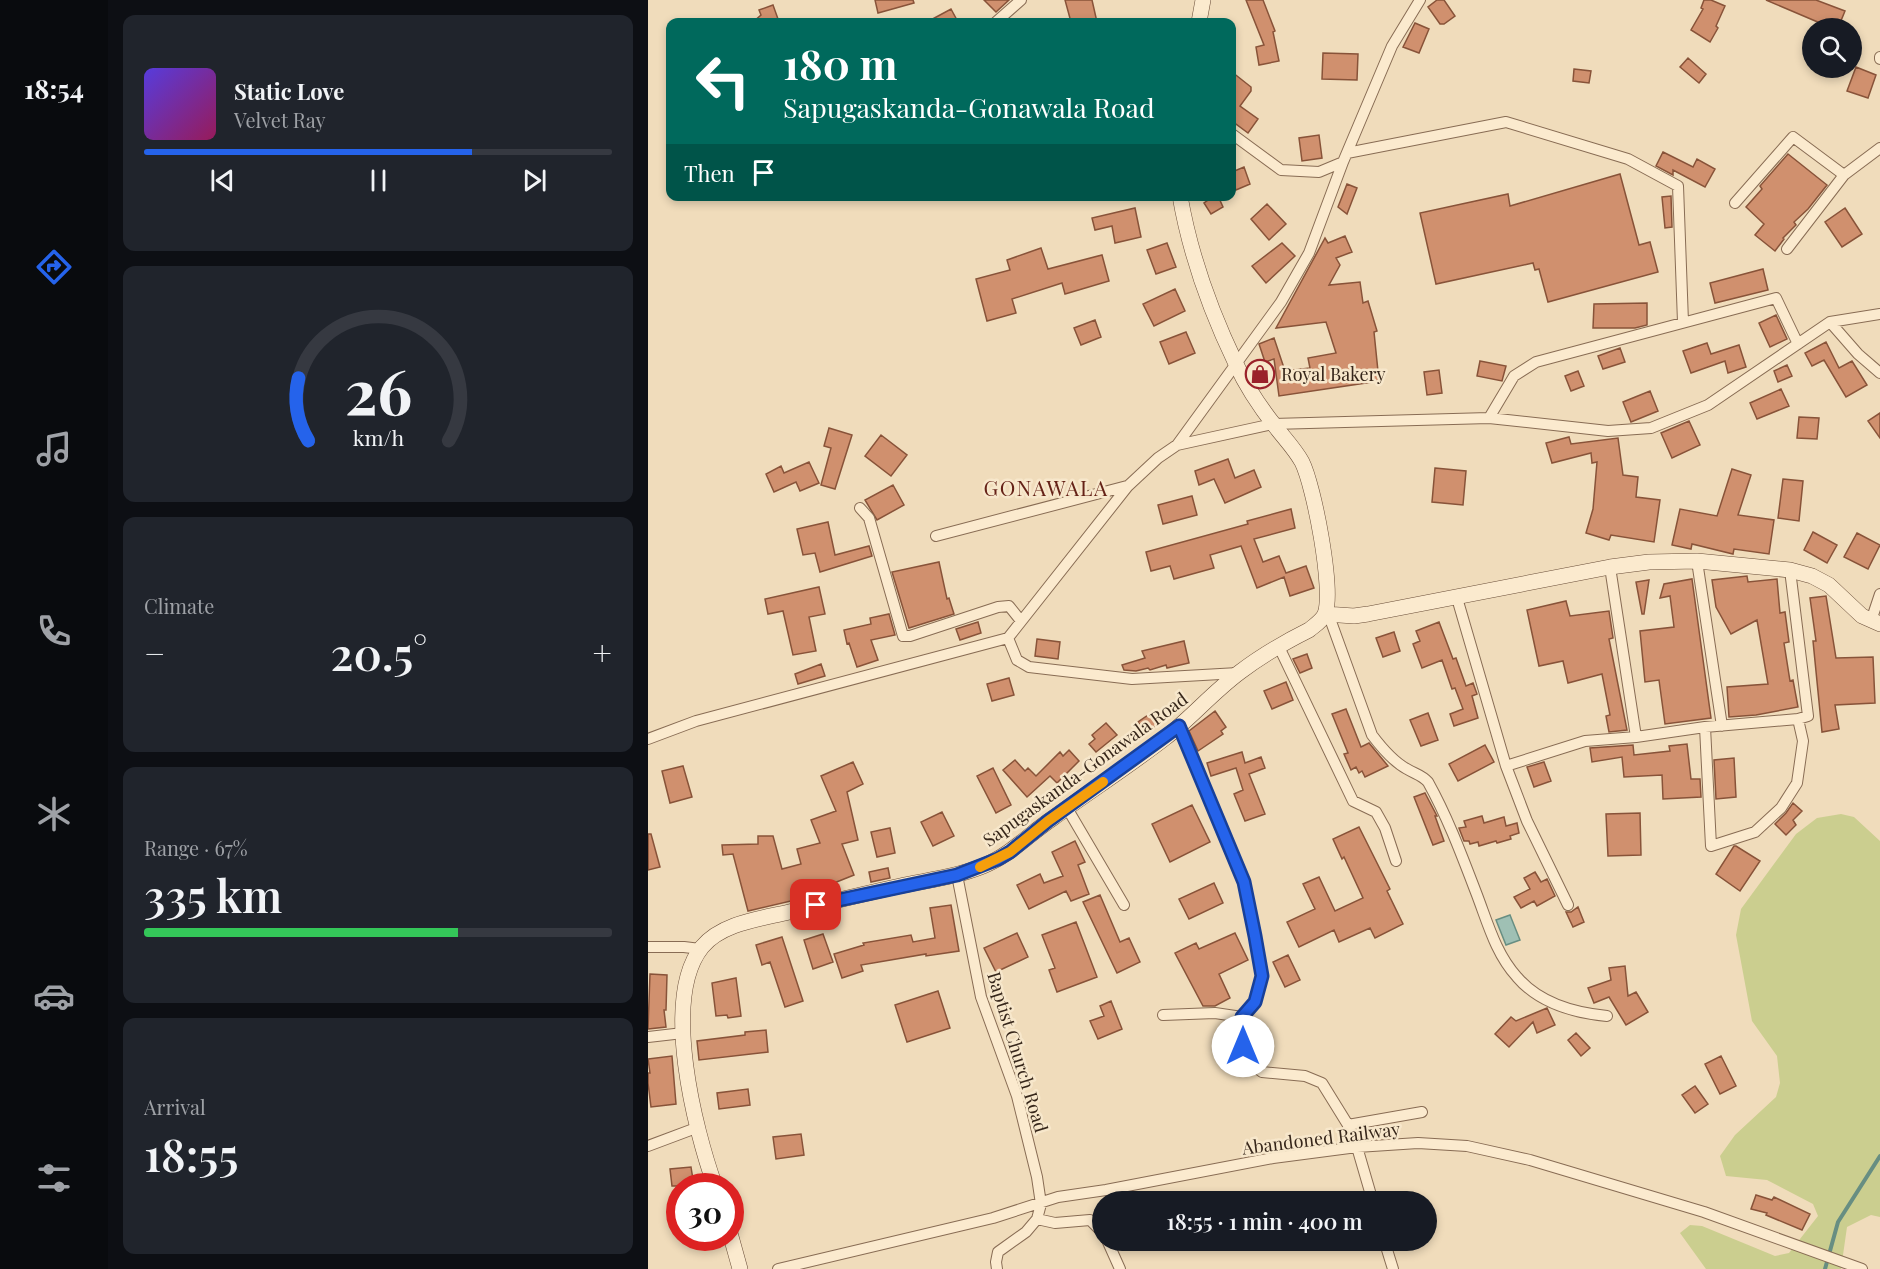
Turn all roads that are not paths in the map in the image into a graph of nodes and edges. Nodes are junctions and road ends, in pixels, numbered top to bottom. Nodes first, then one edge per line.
1 (1020, 0) edge
2 (1203, 0) edge
3 (1420, 0) edge
4 (1000, 18) edge
5 (1200, 18) edge
6 (1236, 137) edge
7 (1880, 148) edge
8 (1345, 158) junction
9 (1844, 175) junction
10 (1181, 201) edge
11 (1735, 203) dead end
12 (1787, 249) dead end
13 (1880, 314) edge
14 (1683, 322) junction
15 (1830, 322) junction
16 (1798, 344) junction
17 (1236, 365) junction
18 (1880, 373) edge
19 (1489, 418) junction
20 (1273, 424) junction
21 (1177, 445) junction
22 (1128, 486) junction
23 (860, 508) dead end
24 (936, 536) dead end
25 (1697, 561) junction
26 (1610, 567) junction
27 (1790, 570) junction
28 (1880, 594) edge
29 (1456, 598) junction
30 (1327, 615) junction
31 (1020, 621) junction
32 (1875, 623) edge
33 (1008, 638) junction
34 (1279, 647) junction
35 (1238, 673) junction
36 (1798, 719) junction
37 (1179, 726) junction
38 (1722, 726) junction
39 (1704, 727) junction
40 (1636, 737) junction
41 (648, 739) edge
42 (1506, 766) junction
43 (1067, 808) junction
44 (1396, 861) dead end
45 (957, 875) junction
46 (1568, 904) dead end
47 (1124, 905) dead end
48 (648, 947) edge
49 (700, 949) junction
50 (1163, 1015) dead end
51 (1607, 1016) dead end
52 (1242, 1017) junction
53 (683, 1033) junction
54 (648, 1037) edge
55 (1422, 1112) dead end
56 (1348, 1125) junction
57 (696, 1128) junction
58 (648, 1146) edge
59 (1357, 1148) junction
60 (711, 1173) edge
61 (1370, 1191) edge
62 (1041, 1204) junction
63 (1037, 1219) junction
64 (1092, 1222) edge
65 (735, 1251) edge
66 (1112, 1251) edge
67 (1387, 1251) edge
68 (740, 1269) edge
69 (778, 1269) edge
70 (997, 1269) edge
71 (1119, 1269) edge
72 (1393, 1269) edge
73 (1860, 1269) edge

1 - 4 street
2 - 5 street
3 - 8 street
6 - 8 street
7 - 9 street
8 - 14 street
8 - 17 street
9 - 11 street
9 - 12 street
10 - 17 street
13 - 15 street
14 - 16 street
14 - 19 street
15 - 16 street
15 - 18 street
16 - 19 street
17 - 20 street
17 - 21 street
19 - 20 street
20 - 21 street
20 - 30 street
21 - 22 street
22 - 24 street
22 - 31 street
23 - 31 street
25 - 26 street
25 - 27 street
25 - 38 street
26 - 29 street
26 - 40 street
27 - 32 street
27 - 36 street
28 - 32 street
29 - 30 street
29 - 42 street
30 - 34 street, Sapugaskanda-Gonawala Road
30 - 51 street
31 - 33 street
33 - 35 street
33 - 41 street
34 - 35 street, Sapugaskanda-Gonawala Road
34 - 44 street
35 - 37 street, Sapugaskanda-Gonawala Road
36 - 38 street
36 - 39 street
37 - 43 street, Sapugaskanda-Gonawala Road
37 - 52 street
38 - 39 street
39 - 40 street
40 - 42 street
42 - 46 street
43 - 45 street, Sapugaskanda-Gonawala Road
43 - 47 street
45 - 49 street, Sapugaskanda-Gonawala Road
45 - 62 street, Baptist Church Road
48 - 49 street
49 - 53 street
50 - 52 street
52 - 56 street
53 - 54 street
53 - 57 street
55 - 56 street
56 - 59 street
57 - 58 street
57 - 60 street
59 - 61 street
59 - 62 street, Abandoned Railway
59 - 73 street, Abandoned Railway
62 - 63 street
62 - 69 street, Abandoned Railway
63 - 64 street
63 - 70 street
65 - 68 street
66 - 71 street
67 - 72 street

